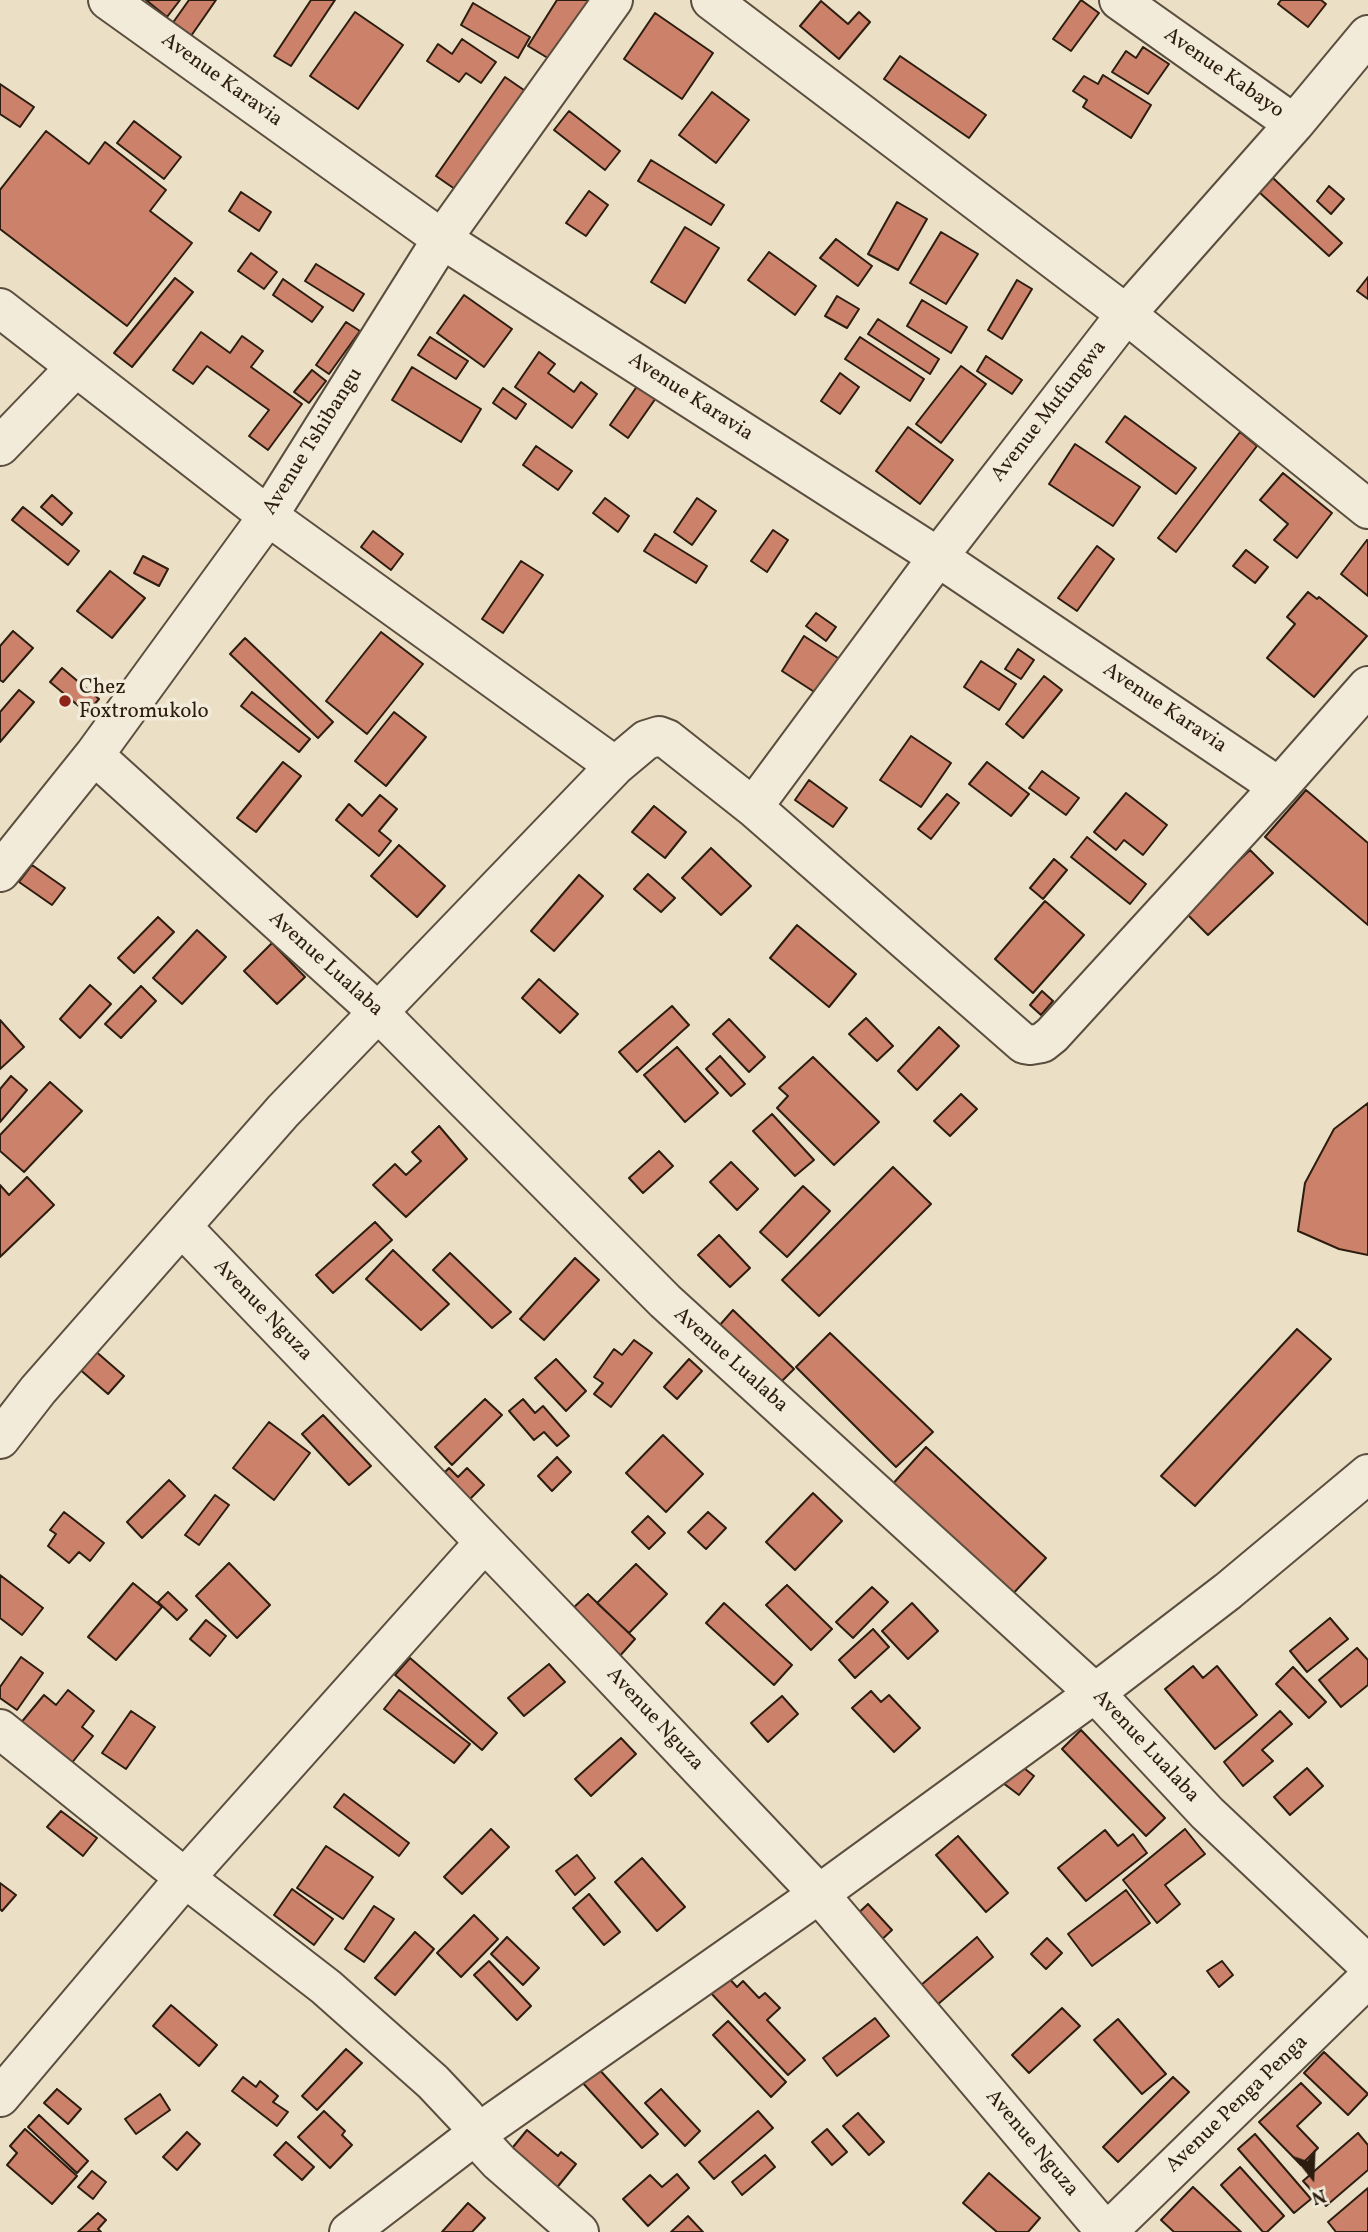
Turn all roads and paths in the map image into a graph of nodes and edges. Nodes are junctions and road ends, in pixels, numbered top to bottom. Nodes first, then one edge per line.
1 (108, 0) edge
2 (612, 0) edge
3 (711, 0) edge
4 (1119, 0) edge
5 (1364, 48) edge
6 (1294, 124) junction
7 (442, 239) junction
8 (0, 307) edge
9 (1126, 314) junction
10 (76, 367) junction
11 (0, 446) edge
12 (1368, 509) edge
13 (268, 516) junction
14 (938, 557) junction
15 (1368, 686) edge
16 (94, 755) junction
17 (615, 766) junction
18 (1279, 787) junction
19 (753, 807) junction
20 (0, 872) edge
21 (378, 1012) junction
22 (182, 1227) junction
23 (0, 1439) edge
24 (1368, 1474) edge
25 (484, 1543) junction
26 (1095, 1693) junction
27 (0, 1729) edge
28 (185, 1878) junction
29 (819, 1894) junction
30 (1368, 1965) edge
31 (1368, 1978) edge
32 (0, 2097) edge
33 (478, 2133) junction
34 (349, 2232) edge
35 (579, 2232) edge
36 (1107, 2232) edge

1 - 7 street, Avenue Karavia
2 - 7 street, Avenue Tshibangu
3 - 9 street
4 - 6 street, Avenue Kabayo
5 - 6 street, Avenue Mufungwa
6 - 9 street, Avenue Mufungwa
7 - 13 street, Avenue Tshibangu
7 - 14 street, Avenue Karavia
8 - 10 street
9 - 12 street
9 - 14 street, Avenue Mufungwa
10 - 11 street
10 - 13 street
13 - 16 street, Avenue Tshibangu
13 - 17 street
14 - 18 street, Avenue Karavia
14 - 19 street, Avenue Mufungwa
15 - 18 street
16 - 20 street, Avenue Tshibangu
16 - 21 street, Avenue Lualaba
17 - 19 street
17 - 21 street
18 - 19 street
21 - 22 street
21 - 26 street, Avenue Lualaba
22 - 23 street
22 - 25 street, Avenue Nguza
24 - 26 street
25 - 28 street
25 - 29 street, Avenue Nguza
26 - 29 street
26 - 30 street, Avenue Lualaba
27 - 28 street
28 - 32 street
28 - 33 street
29 - 33 street
29 - 36 street, Avenue Nguza
31 - 36 street, Avenue Penga Penga
33 - 34 street
33 - 35 street

